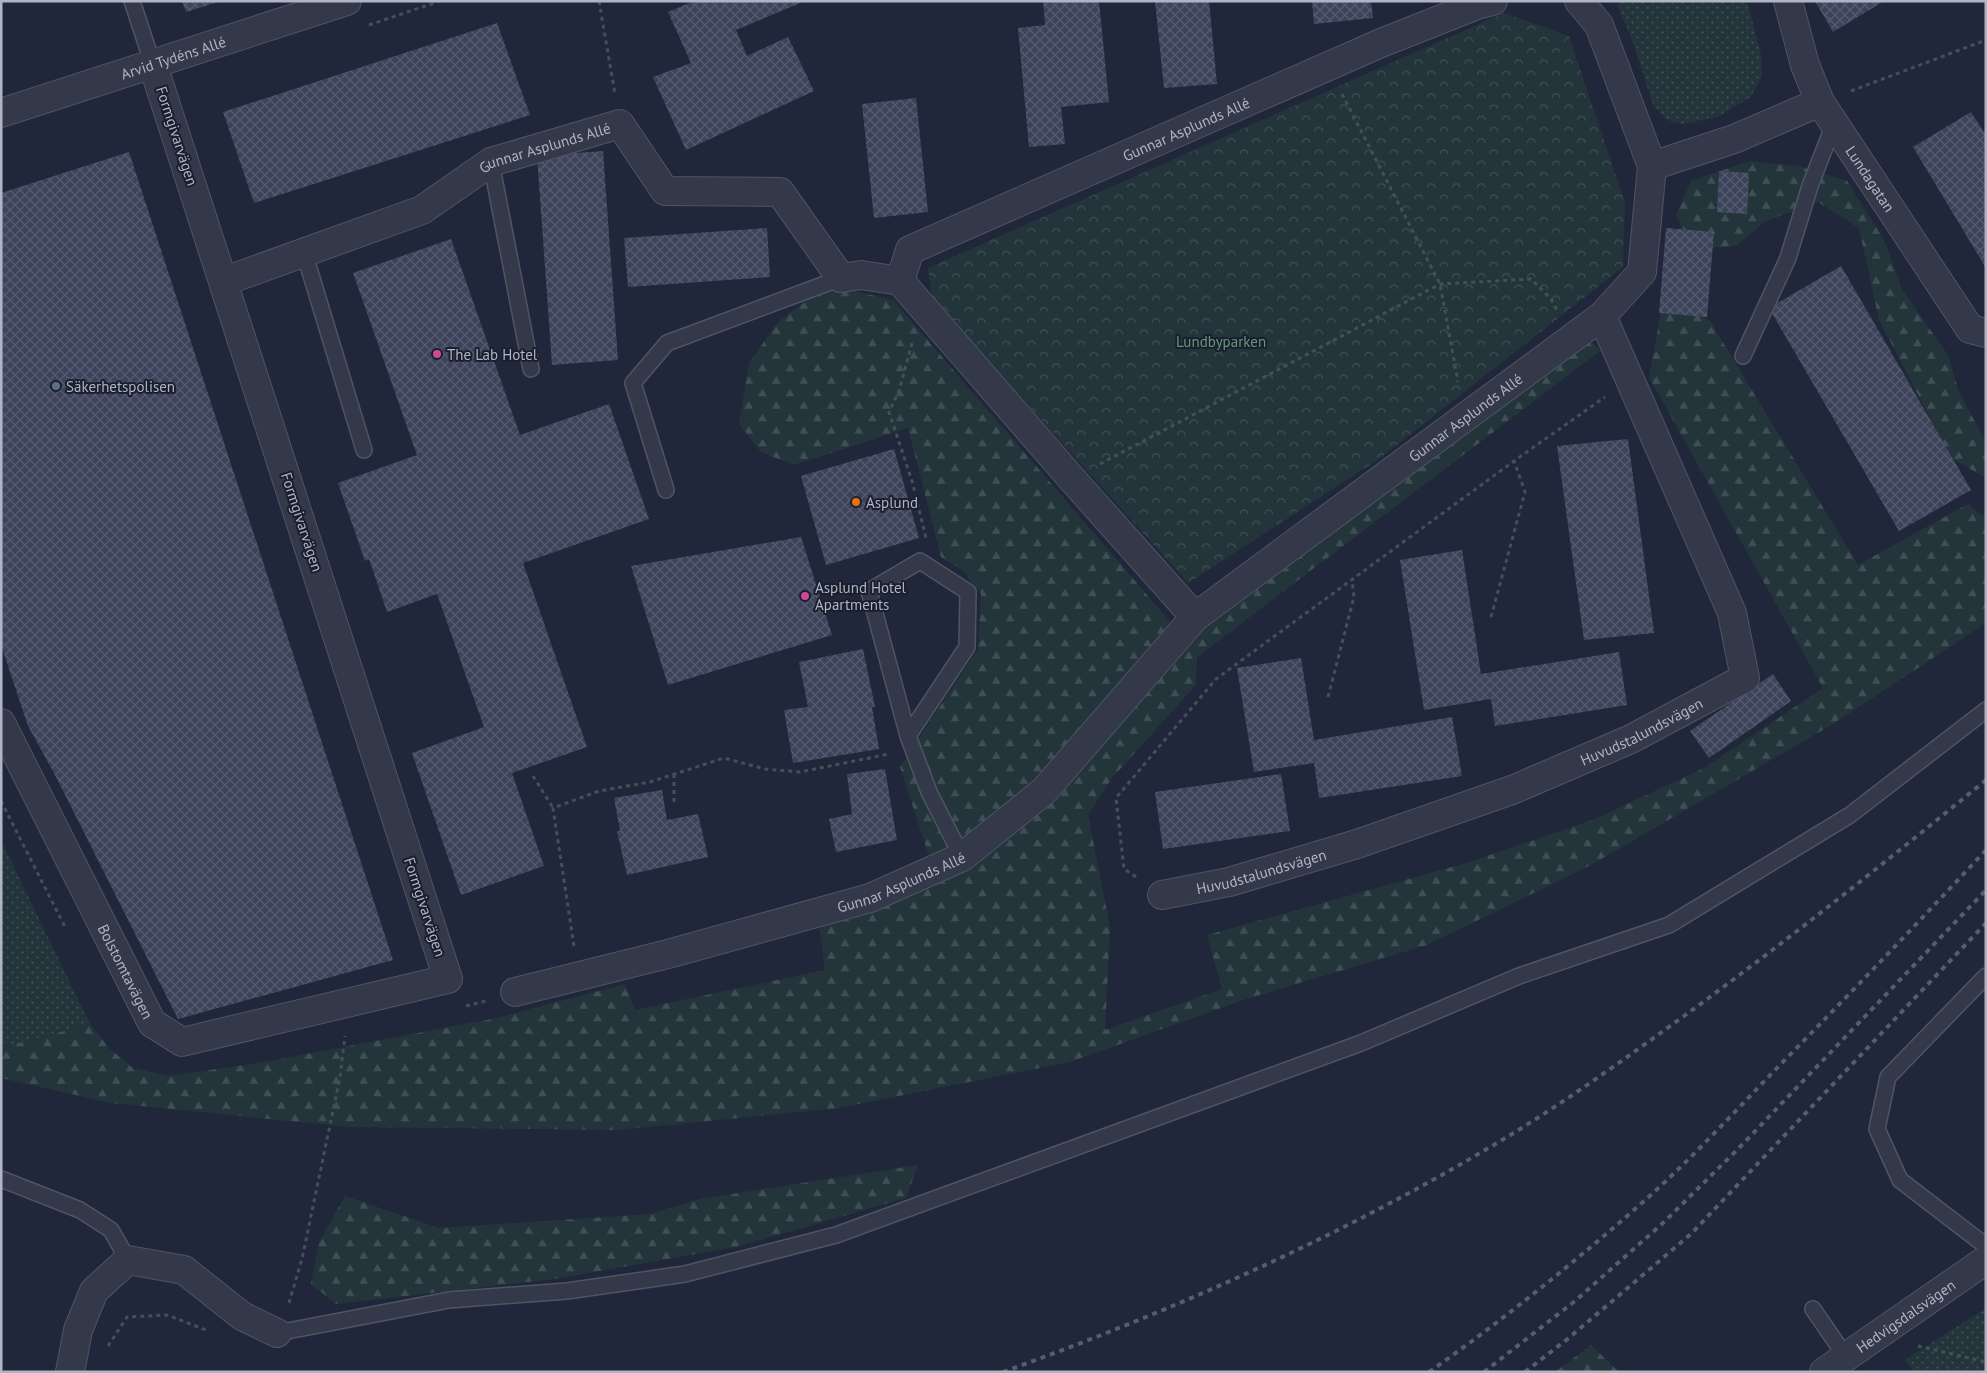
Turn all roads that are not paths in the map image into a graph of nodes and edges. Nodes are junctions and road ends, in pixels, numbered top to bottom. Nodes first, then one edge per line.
1 (132, 1) edge
2 (347, 1) edge
3 (1493, 1) edge
4 (1579, 1) edge
5 (1788, 1) edge
6 (154, 65) junction
7 (1, 112) edge
8 (1827, 113) junction
9 (491, 162) junction
10 (1652, 166) junction
11 (304, 252) junction
12 (841, 278) junction
13 (225, 281) junction
14 (900, 281) junction
15 (1602, 316) junction
16 (1986, 333) edge
17 (1743, 356) dead end
18 (531, 368) dead end
19 (364, 450) dead end
20 (666, 490) dead end
21 (1195, 617) junction
22 (1986, 710) edge
23 (1, 723) edge
24 (908, 736) junction
25 (962, 857) junction
26 (1162, 895) road end
27 (1986, 976) edge
28 (448, 979) joint
29 (516, 992) road end
30 (1, 1179) edge
31 (1986, 1246) edge
32 (128, 1260) junction
33 (1986, 1260) edge
34 (1813, 1310) dead end
35 (277, 1333) joint
36 (1835, 1364) edge
37 (70, 1372) edge

1 - 6 lane
2 - 6 street, Arvid Tydéns Allé
3 - 14 street, Gunnar Asplunds Allé
4 - 10 street, Gunnar Asplunds Allé
5 - 8 street, Lundagatan
6 - 7 street, Arvid Tydéns Allé
6 - 13 street, Formgivarvägen
8 - 10 street
8 - 16 street, Lundagatan
8 - 17 lane
9 - 11 street, Gunnar Asplunds Allé
9 - 12 street, Gunnar Asplunds Allé
9 - 18 lane
10 - 15 street, Gunnar Asplunds Allé
11 - 13 street, Gunnar Asplunds Allé
11 - 19 lane
12 - 14 street
12 - 20 lane
13 - 28 street, Formgivarvägen
14 - 21 street
15 - 21 street, Gunnar Asplunds Allé
15 - 26 street, Huvudstalundsvägen
21 - 25 street, Gunnar Asplunds Allé
22 - 35 lane
23 - 28 street, Bolstomtavägen
24 - 24 lane
24 - 25 lane
25 - 29 street, Gunnar Asplunds Allé
27 - 31 lane
30 - 32 lane
32 - 35 street
32 - 37 street
33 - 36 street, Hedvigsdalsvägen
34 - 36 lane

